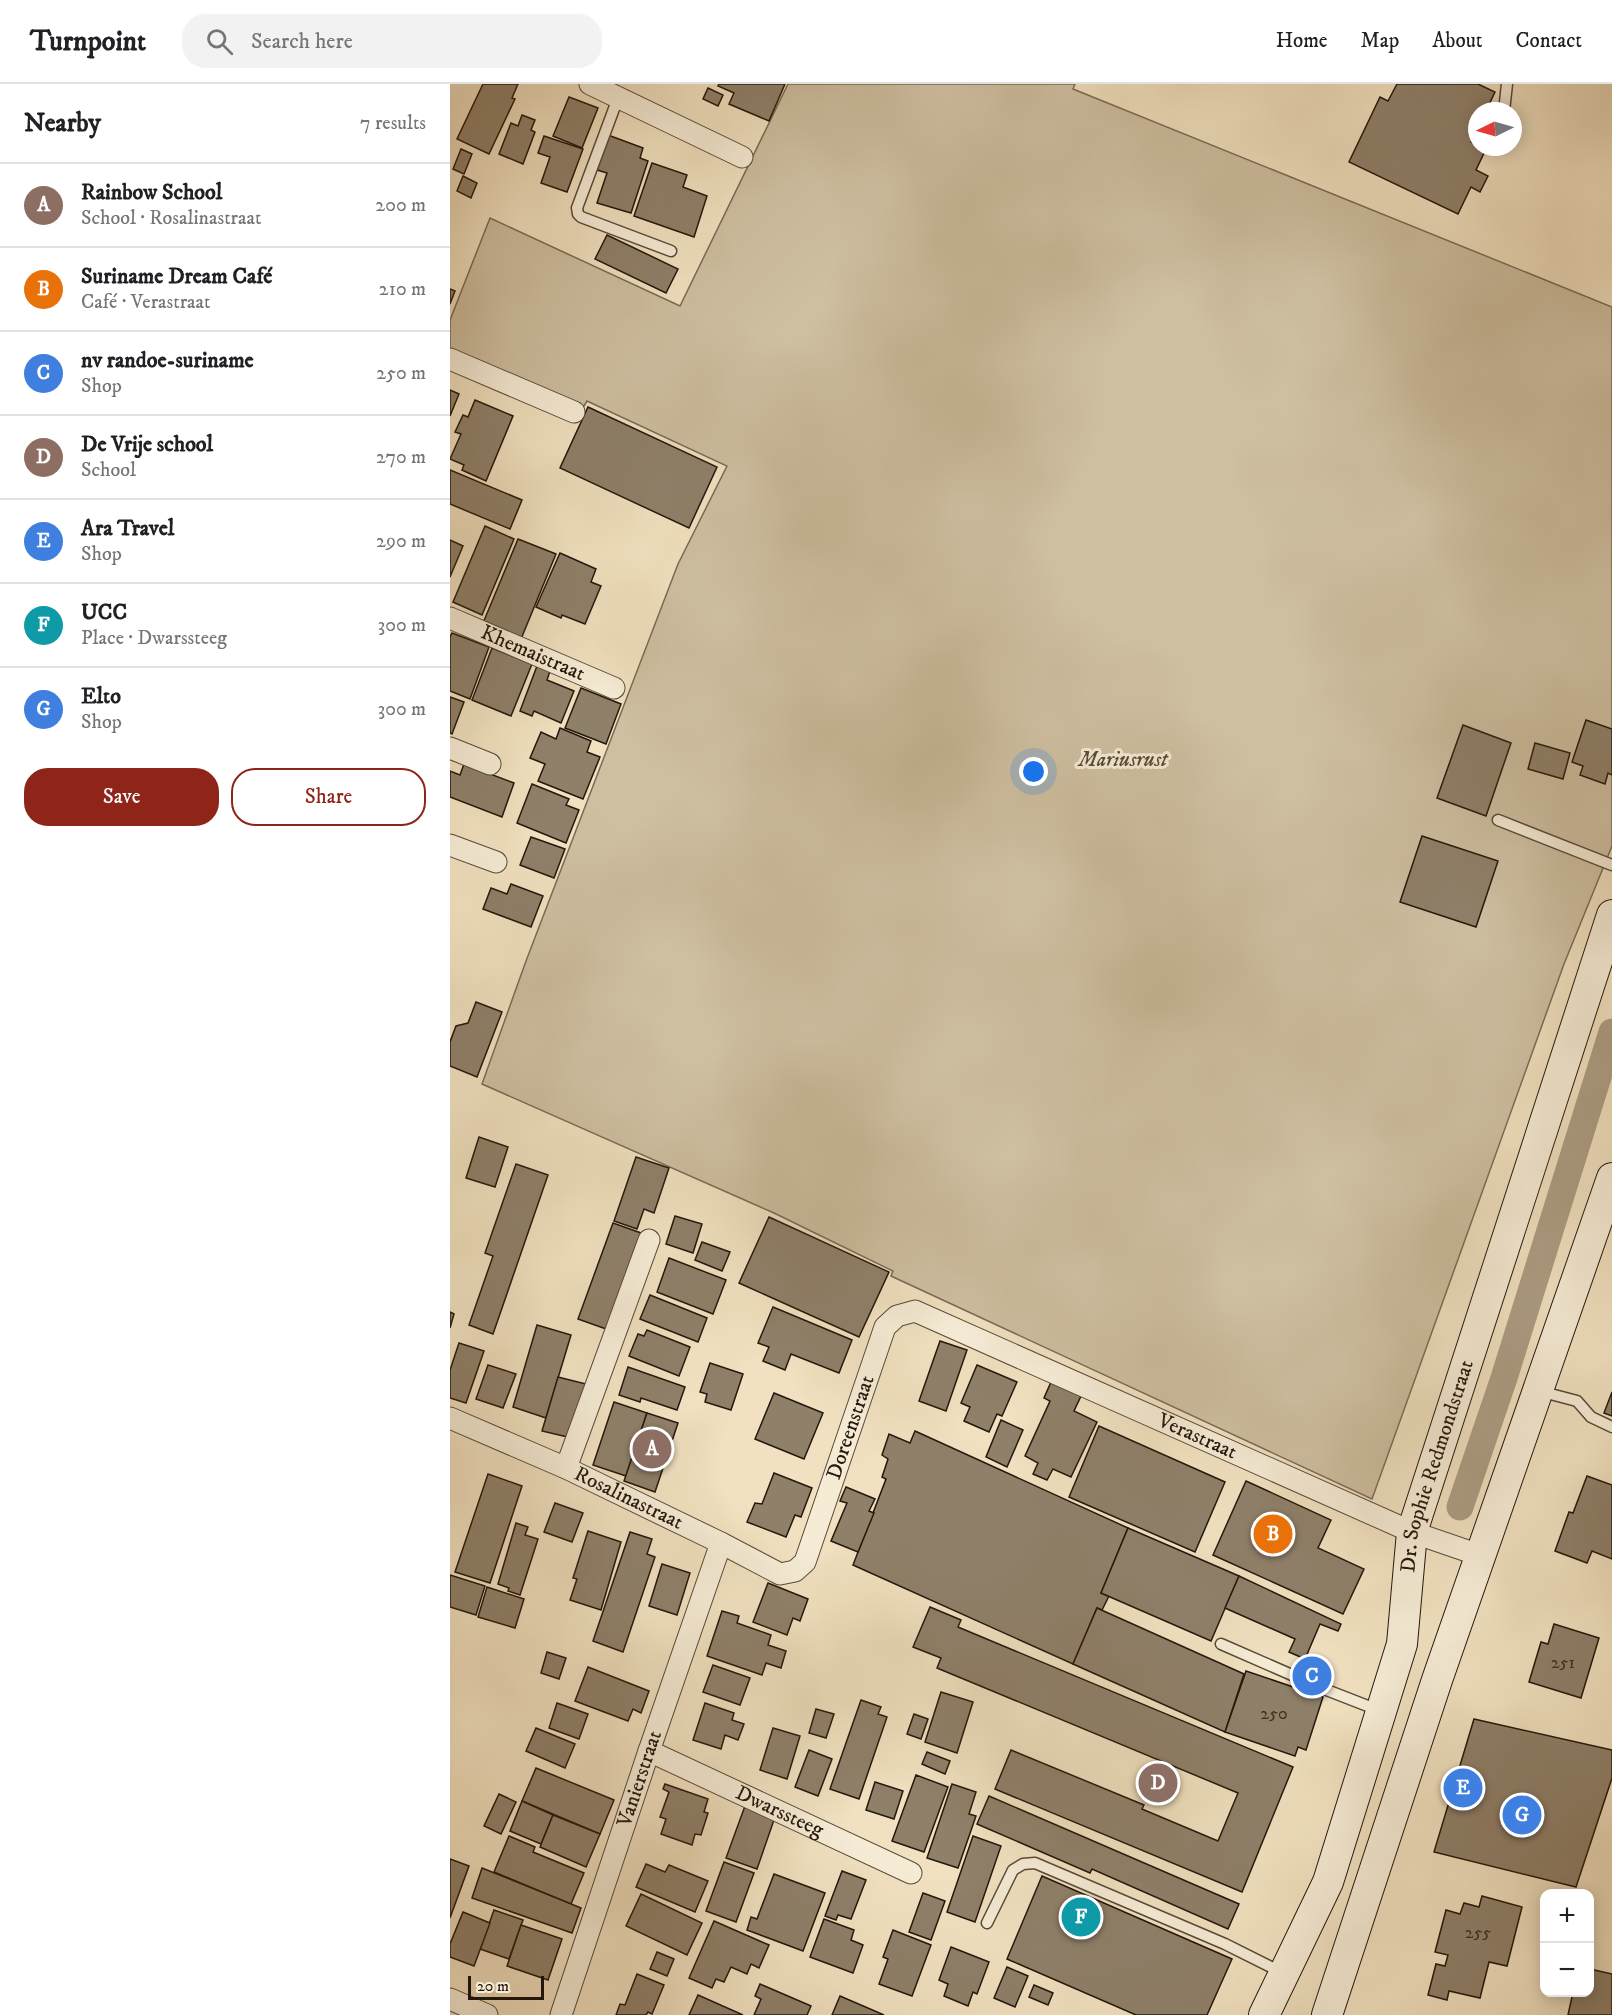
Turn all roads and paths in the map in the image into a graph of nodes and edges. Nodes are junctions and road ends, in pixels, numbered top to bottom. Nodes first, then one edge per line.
1 (590, 84) edge
2 (1507, 84) edge
3 (618, 98) junction
4 (1505, 102) edge
5 (742, 158) dead end
6 (671, 251) dead end
7 (450, 359) edge
8 (574, 412) dead end
9 (450, 618) edge
10 (614, 688) dead end
11 (450, 748) edge
12 (489, 764) dead end
13 (1498, 820) dead end
14 (450, 845) edge
15 (496, 862) dead end
16 (1612, 865) edge
17 (1611, 923) edge
18 (1612, 1178) edge
19 (649, 1240) dead end
20 (915, 1311) joint
21 (1538, 1391) junction
22 (450, 1418) edge
23 (1612, 1426) edge
24 (566, 1468) junction
25 (1412, 1532) junction
26 (721, 1543) junction
27 (1482, 1556) junction
28 (805, 1562) joint
29 (1221, 1644) dead end
30 (1381, 1711) junction
31 (649, 1751) junction
32 (911, 1873) dead end
33 (987, 1923) dead end
34 (1284, 1974) junction
35 (450, 2000) edge
36 (487, 2015) edge
37 (561, 2015) edge
38 (1264, 2015) edge
39 (1327, 2015) edge

1 - 3 street
2 - 4 lane
3 - 5 street
3 - 6 lane
7 - 8 street
9 - 10 street, Khemaistraat
11 - 12 street
13 - 16 lane
14 - 15 street
17 - 25 street, Dr. Sophie Redmondstraat
18 - 21 street
19 - 24 street
20 - 25 street, Verastraat
20 - 28 street, Doreenstraat
21 - 23 lane
21 - 27 street
22 - 24 street, Rosalinastraat
24 - 26 street, Rosalinastraat
25 - 27 street, Verastraat
25 - 30 street, Dr. Sophie Redmondstraat
26 - 28 street, Rosalinastraat
26 - 31 street, Vanierstraat
27 - 39 street
29 - 30 lane
30 - 34 street, Dr. Sophie Redmondstraat
31 - 32 street, Dwarssteeg
31 - 37 street, Vanierstraat
33 - 34 lane
34 - 38 street, Dr. Sophie Redmondstraat
35 - 36 street

